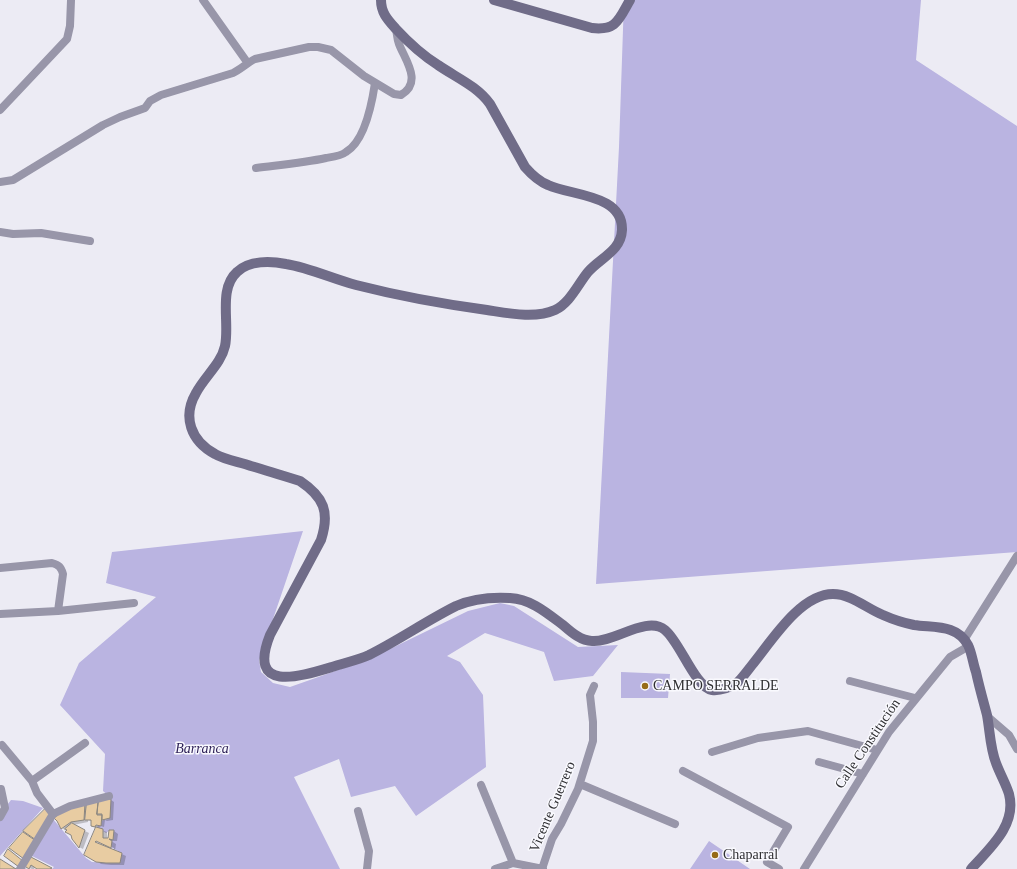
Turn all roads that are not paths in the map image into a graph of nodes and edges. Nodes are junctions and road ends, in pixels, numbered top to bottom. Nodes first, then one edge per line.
1 (71, 0) edge
2 (202, 0) edge
3 (381, 0) edge
4 (494, 0) edge
5 (630, 0) edge
6 (396, 29) junction
7 (248, 62) junction
8 (375, 83) junction
9 (0, 110) edge
10 (256, 168) dead end
11 (0, 182) edge
12 (0, 232) edge
13 (90, 241) dead end
14 (1017, 556) edge
15 (0, 568) edge
16 (134, 603) dead end
17 (58, 611) junction
18 (0, 614) edge
19 (967, 643) junction
20 (850, 681) dead end
21 (594, 686) dead end
22 (915, 698) junction
23 (987, 716) junction
24 (84, 743) dead end
25 (2, 744) dead end
26 (1017, 749) edge
27 (877, 750) junction
28 (712, 752) dead end
29 (819, 762) dead end
30 (683, 771) dead end
31 (863, 774) junction
32 (32, 781) junction
33 (580, 784) junction
34 (481, 785) dead end
35 (1, 789) dead end
36 (109, 796) dead end
37 (358, 811) dead end
38 (53, 814) junction
39 (0, 817) edge
40 (675, 824) dead end
41 (513, 863) junction
42 (20, 869) edge
43 (367, 869) edge
44 (495, 869) edge
45 (543, 869) edge
46 (779, 869) edge
47 (804, 869) edge
48 (971, 869) edge

1 - 9 street
2 - 7 street
3 - 6 main road
4 - 5 main road
6 - 8 street
6 - 19 main road
7 - 8 street
7 - 11 street
8 - 10 street
12 - 13 street
14 - 19 street
15 - 17 street
16 - 17 street
17 - 18 street
19 - 22 street, Calle Constitución
19 - 23 main road
20 - 22 street
21 - 33 street, Vicente Guerrero
22 - 27 street, Calle Constitución
23 - 26 street
23 - 48 main road
24 - 32 street
25 - 32 street
27 - 28 street
27 - 31 street, Calle Constitución
29 - 31 street
30 - 46 street
31 - 47 street, Calle Constitución
32 - 38 street
33 - 40 street
33 - 45 street, Vicente Guerrero
34 - 41 street
35 - 39 street
36 - 38 street
37 - 43 street
38 - 42 street
41 - 44 street, Vicente Guerrero
41 - 45 street, Vicente Guerrero

